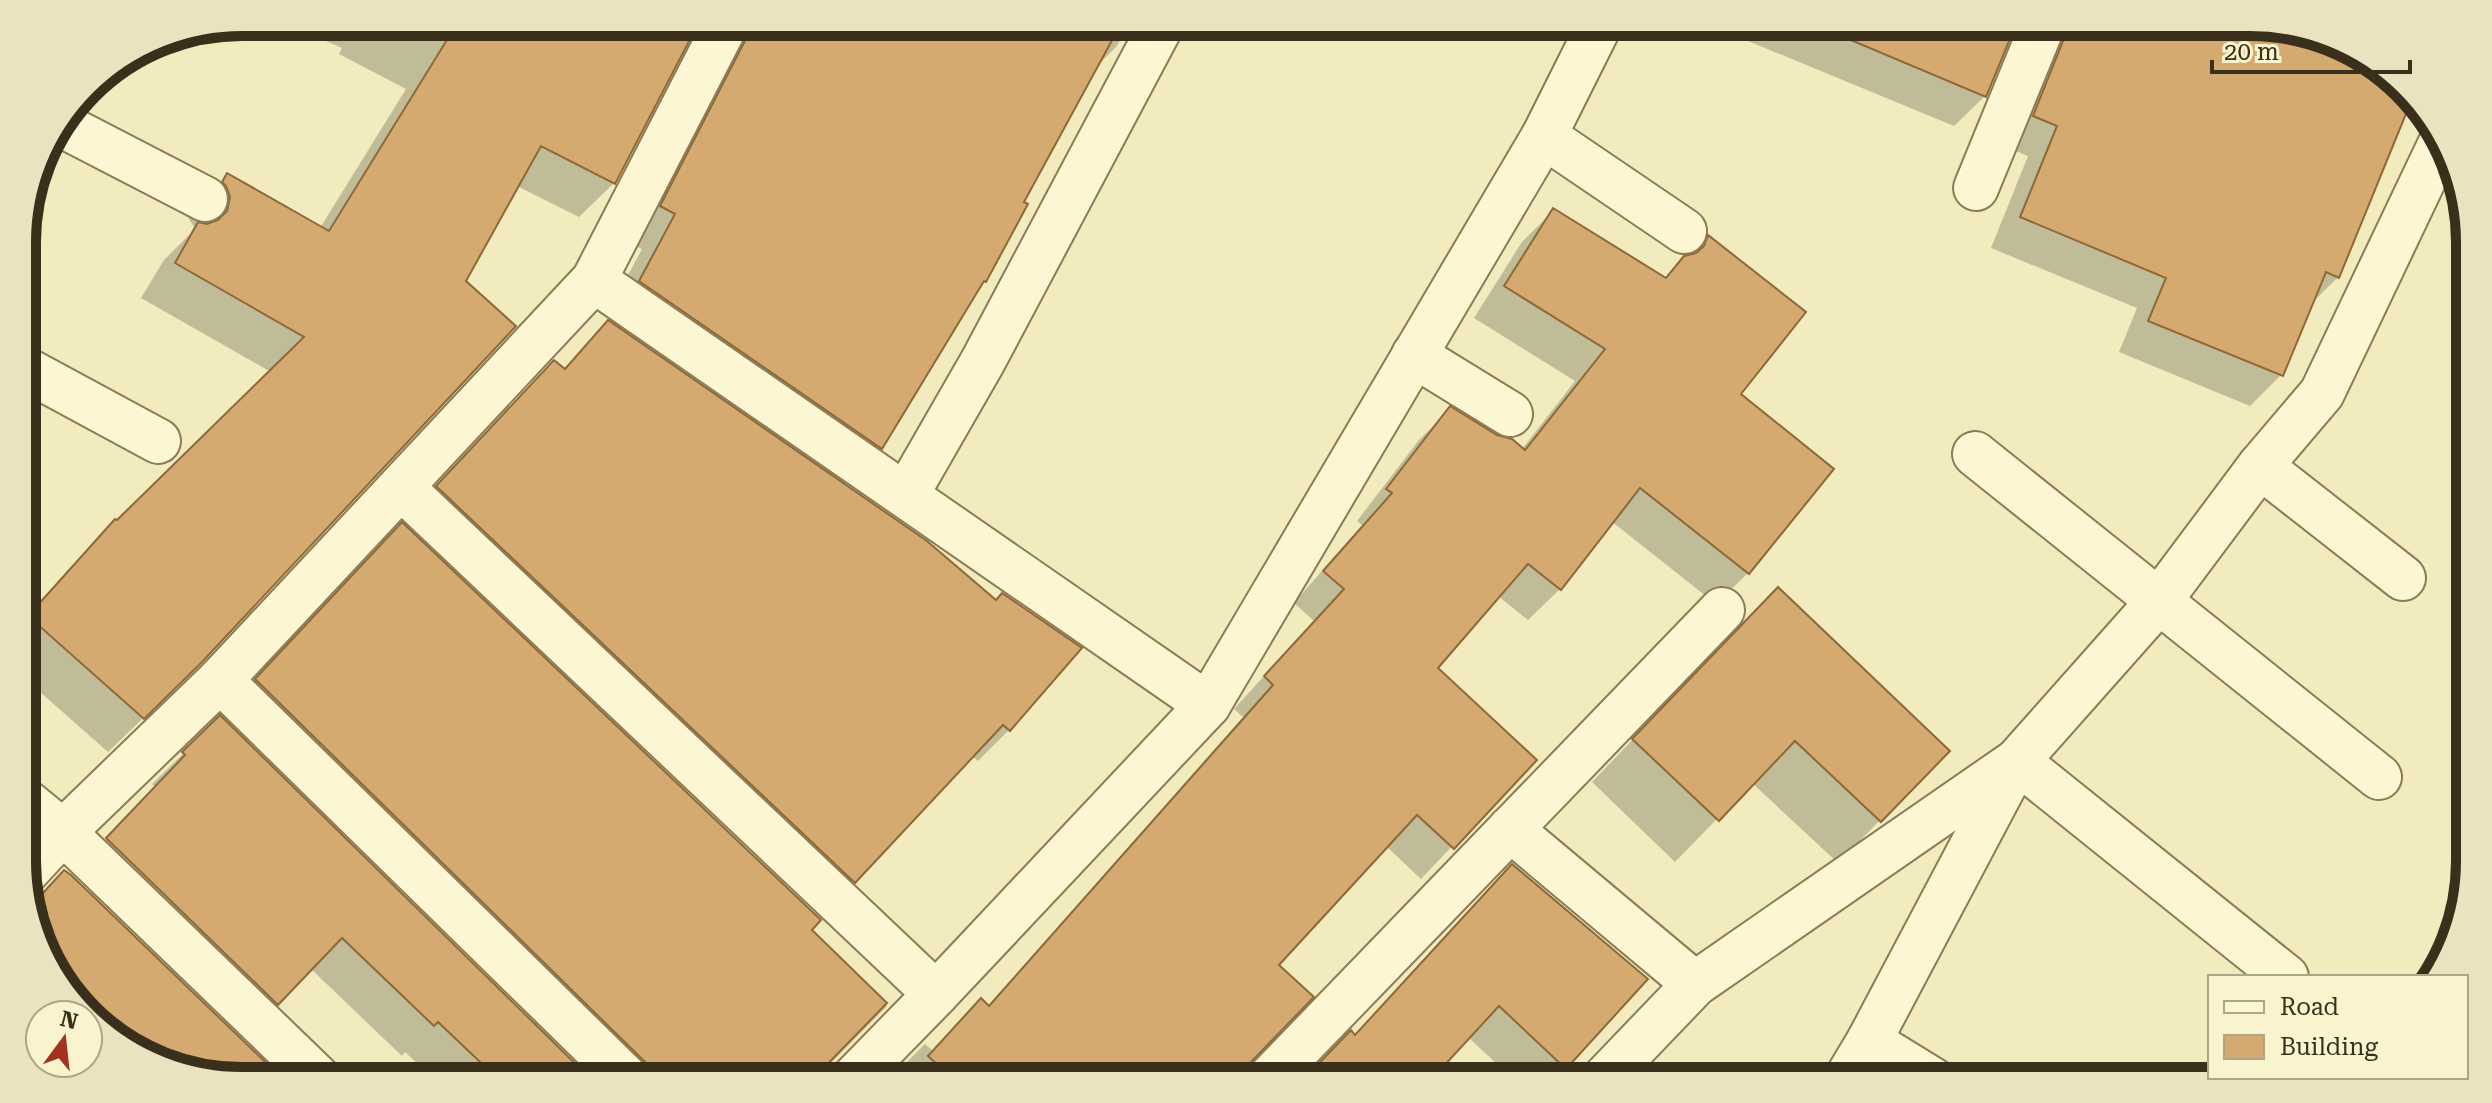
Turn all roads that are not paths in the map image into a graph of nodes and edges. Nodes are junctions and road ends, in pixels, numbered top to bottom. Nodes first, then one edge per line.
1 (720, 36) edge
2 (1156, 36) edge
3 (1594, 36) edge
4 (2038, 36) edge
5 (71, 129) edge
6 (1544, 136) junction
7 (2436, 154) edge
8 (1976, 188) dead end
9 (205, 199) dead end
10 (1684, 231) dead end
11 (594, 280) junction
12 (1414, 355) junction
13 (36, 375) edge
14 (1510, 414) dead end
15 (158, 441) dead end
16 (1975, 454) dead end
17 (2260, 466) junction
18 (401, 487) junction
19 (906, 495) junction
20 (2403, 578) dead end
21 (2159, 601) junction
22 (1722, 610) dead end
23 (220, 680) junction
24 (1208, 705) junction
25 (2017, 761) junction
26 (2379, 777) dead end
27 (36, 810) edge
28 (1510, 829) junction
29 (63, 832) junction
30 (36, 861) edge
31 (2284, 975) edge
32 (1695, 984) junction
33 (936, 994) junction
34 (1869, 1041) junction
35 (306, 1067) edge
36 (615, 1067) edge
37 (865, 1067) edge
38 (1280, 1067) edge
39 (1615, 1067) edge
40 (1853, 1067) edge
41 (1911, 1067) edge

1 - 11 street
2 - 19 street
3 - 6 street
4 - 8 street
5 - 9 street
6 - 10 street
6 - 12 street
7 - 17 street
11 - 18 street
11 - 19 street
12 - 14 street
12 - 24 street
13 - 15 street
16 - 21 street
17 - 20 street
17 - 21 street
18 - 23 street
18 - 33 street
19 - 24 street
21 - 25 street
21 - 26 street
22 - 28 street
23 - 29 street
23 - 36 street
24 - 33 street
25 - 31 street
25 - 32 street
25 - 34 street
27 - 29 street
28 - 32 street
28 - 38 street
29 - 30 street
29 - 35 street
32 - 39 street
33 - 37 street
34 - 40 street
34 - 41 street

